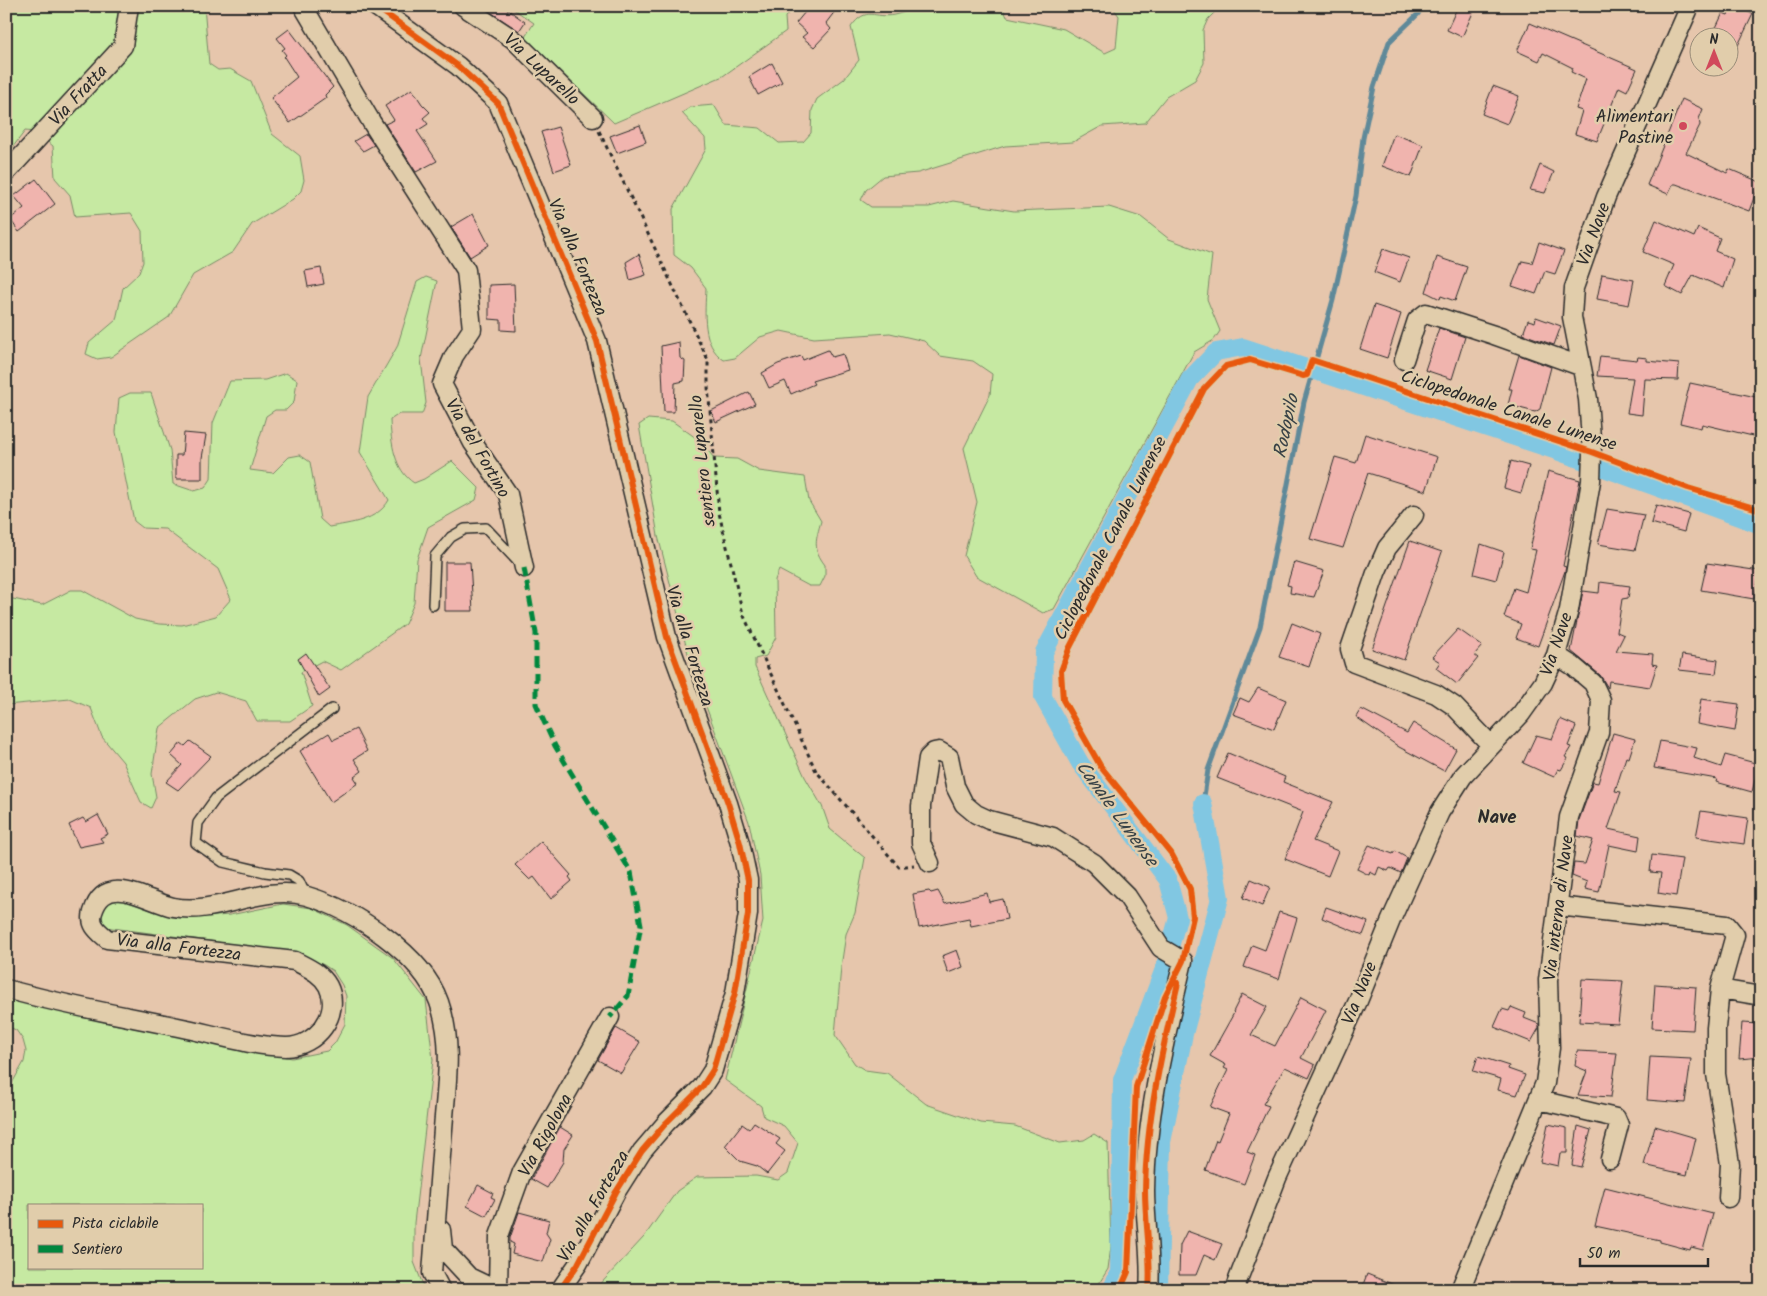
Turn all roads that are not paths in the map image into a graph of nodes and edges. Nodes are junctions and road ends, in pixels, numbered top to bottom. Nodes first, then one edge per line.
1 (128, 6) edge
2 (303, 6) edge
3 (375, 6) edge
4 (463, 6) edge
5 (1690, 6) edge
6 (593, 118) road end
7 (6, 173) edge
8 (1404, 360) dead end
9 (1580, 366) junction
10 (1414, 515) dead end
11 (524, 568) joint
12 (433, 605) dead end
13 (1556, 655) junction
14 (332, 709) dead end
15 (1491, 744) junction
16 (930, 863) road end
17 (306, 896) junction
18 (1558, 906) junction
19 (1720, 989) junction
20 (6, 990) edge
21 (1761, 996) edge
22 (610, 1017) dead end
23 (1539, 1100) junction
24 (1610, 1159) dead end
25 (1728, 1198) dead end
26 (437, 1205) junction
27 (441, 1290) edge
28 (497, 1290) edge
29 (560, 1290) edge
30 (1149, 1290) edge
31 (1234, 1290) edge
32 (1460, 1290) edge

1 - 7 street, Via Fratta
2 - 11 street, Via del Fortino
3 - 29 street, Via alla Fortezza
4 - 6 street, Via Luparello
5 - 9 street, Via Nave
8 - 9 street
9 - 13 street, Via Nave
10 - 15 street
11 - 12 lane, Via del Fortino
13 - 15 street, Via Nave
13 - 18 street, Via interna di Nave
14 - 17 lane
15 - 31 street, Via Nave
16 - 30 street
17 - 20 street, Via alla Fortezza
17 - 26 street, Via alla Fortezza
18 - 19 street
18 - 23 street, Via interna di Nave
19 - 21 street
19 - 25 street
22 - 28 street, Via Rigolona
23 - 24 street
23 - 32 street, Via interna di Nave
26 - 27 street, Via alla Fortezza
26 - 28 street, Via Rigolona

